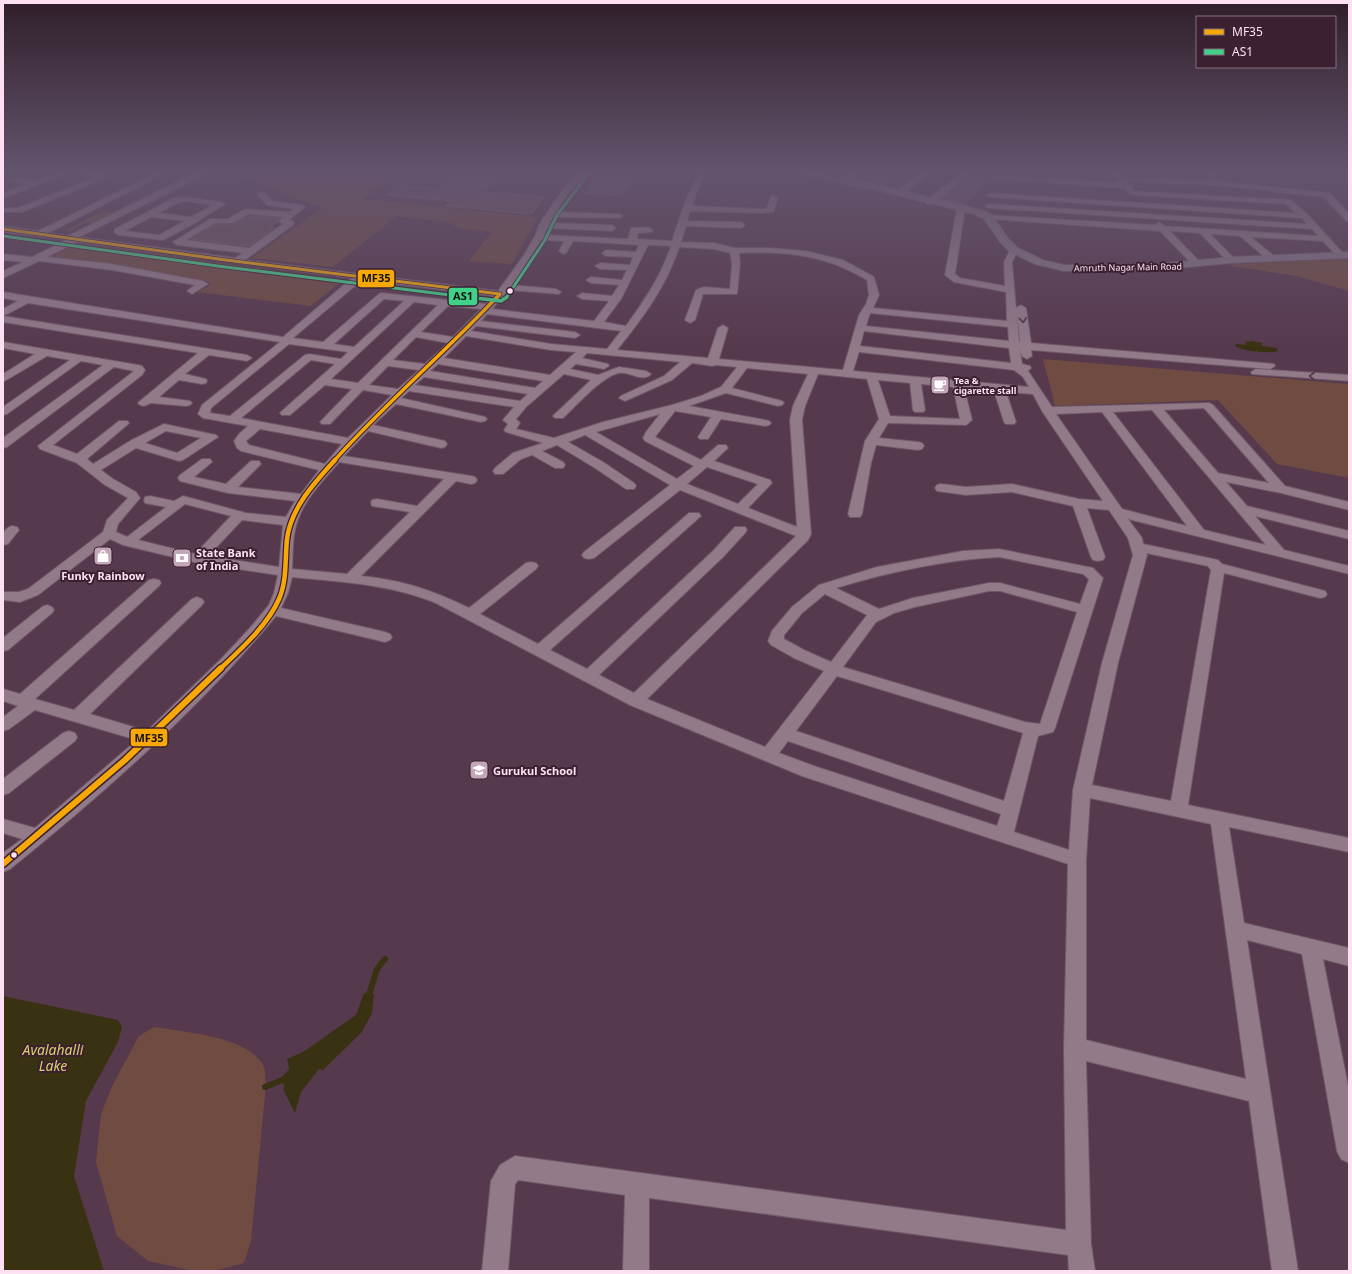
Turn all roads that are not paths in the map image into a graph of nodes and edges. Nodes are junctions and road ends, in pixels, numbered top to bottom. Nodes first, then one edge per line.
1 (50, 228) edge
2 (92, 228) edge
3 (122, 228) edge
4 (178, 228) edge
5 (199, 228) edge
6 (282, 228) edge
7 (542, 228) edge
8 (681, 228) edge
9 (958, 228) edge
10 (997, 228) edge
11 (1162, 228) edge
12 (1168, 228) edge
13 (1315, 228) edge
14 (3, 229) edge
15 (649, 230) dead end
16 (1202, 231) junction
17 (39, 234) junction
18 (1243, 234) junction
19 (144, 237) junction
20 (539, 237) junction
21 (73, 238) junction
22 (570, 238) junction
23 (1325, 239) junction
24 (632, 241) junction
25 (645, 242) junction
26 (677, 244) junction
27 (128, 246) junction
28 (240, 250) junction
29 (250, 251) junction
30 (563, 251) dead end
31 (734, 251) junction
32 (1018, 252) junction
33 (606, 253) dead end
34 (1345, 253) edge
35 (639, 255) junction
36 (3, 257) edge
37 (1274, 257) junction
38 (35, 259) junction
39 (226, 260) junction
40 (1231, 260) junction
41 (237, 261) junction
42 (1197, 264) junction
43 (600, 266) dead end
44 (633, 268) junction
45 (950, 273) junction
46 (3, 275) edge
47 (987, 276) dead end
48 (358, 277) junction
49 (385, 280) junction
50 (591, 280) dead end
51 (625, 284) junction
52 (1011, 290) junction
53 (192, 291) dead end
54 (503, 291) junction
55 (556, 292) dead end
56 (3, 295) edge
57 (368, 295) dead end
58 (582, 296) dead end
59 (413, 298) junction
60 (616, 299) junction
61 (27, 300) junction
62 (446, 302) junction
63 (487, 309) junction
64 (867, 310) junction
65 (3, 313) edge
66 (3, 320) edge
67 (690, 320) dead end
68 (474, 323) junction
69 (597, 324) junction
70 (1013, 325) junction
71 (723, 328) dead end
72 (860, 328) junction
73 (628, 329) junction
74 (228, 332) junction
75 (322, 334) dead end
76 (414, 334) junction
77 (575, 335) dead end
78 (460, 337) junction
79 (285, 341) junction
80 (311, 344) junction
81 (4, 346) edge
82 (325, 346) junction
83 (209, 347) junction
84 (854, 348) junction
85 (1014, 349) junction
86 (356, 350) junction
87 (585, 350) junction
88 (1026, 350) junction
89 (45, 352) junction
90 (609, 353) junction
91 (79, 358) junction
92 (247, 358) dead end
93 (574, 360) junction
94 (689, 360) junction
95 (343, 362) junction
96 (385, 362) junction
97 (712, 363) junction
98 (112, 364) junction
99 (604, 366) dead end
100 (743, 366) junction
101 (428, 367) junction
102 (1017, 367) junction
103 (562, 370) junction
104 (814, 372) junction
105 (1029, 372) junction
106 (646, 374) dead end
107 (847, 375) junction
108 (178, 376) junction
109 (871, 376) junction
110 (1349, 378) edge
111 (3, 379) edge
112 (552, 379) junction
113 (599, 379) junction
114 (915, 380) junction
115 (202, 381) dead end
116 (323, 382) junction
117 (958, 384) junction
118 (360, 388) junction
119 (725, 388) junction
120 (999, 388) junction
121 (1035, 391) junction
122 (537, 392) junction
123 (400, 393) junction
124 (625, 398) dead end
125 (778, 402) dead end
126 (186, 403) dead end
127 (522, 405) junction
128 (1155, 407) junction
129 (674, 408) junction
130 (1105, 409) junction
131 (919, 410) dead end
132 (1048, 411) junction
133 (3, 412) edge
134 (286, 413) dead end
135 (718, 415) junction
136 (559, 416) dead end
137 (481, 419) dead end
138 (885, 419) junction
139 (232, 420) junction
140 (326, 422) dead end
141 (1010, 422) dead end
142 (123, 423) dead end
143 (765, 423) dead end
144 (257, 425) junction
145 (365, 427) junction
146 (586, 431) junction
147 (704, 437) dead end
148 (556, 441) junction
149 (871, 441) junction
150 (351, 442) junction
151 (3, 444) edge
152 (134, 444) junction
153 (441, 444) dead end
154 (918, 446) dead end
155 (722, 448) dead end
156 (532, 450) junction
157 (79, 459) junction
158 (206, 462) dead end
159 (332, 463) junction
160 (255, 464) dead end
161 (704, 464) junction
162 (559, 465) dead end
163 (93, 469) junction
164 (499, 472) dead end
165 (1215, 476) junction
166 (453, 477) junction
167 (470, 480) dead end
168 (678, 485) junction
169 (630, 486) dead end
170 (941, 488) dead end
171 (228, 489) junction
172 (1281, 489) junction
173 (304, 498) junction
174 (150, 500) dead end
175 (377, 503) dead end
176 (1079, 503) junction
177 (176, 505) junction
178 (1349, 506) edge
179 (740, 509) junction
180 (1115, 509) junction
181 (1243, 509) junction
182 (420, 510) junction
183 (855, 514) dead end
184 (242, 515) junction
185 (694, 516) dead end
186 (291, 522) junction
187 (12, 530) dead end
188 (740, 530) dead end
189 (1198, 531) junction
190 (110, 534) junction
191 (804, 534) junction
192 (1349, 535) edge
193 (3, 541) edge
194 (128, 542) junction
195 (1139, 547) junction
196 (1279, 552) junction
197 (589, 555) dead end
198 (1098, 557) dead end
199 (198, 559) junction
200 (531, 566) dead end
201 (1217, 567) junction
202 (1349, 570) edge
203 (285, 572) junction
204 (350, 579) junction
205 (154, 583) dead end
206 (824, 588) junction
207 (1320, 594) dead end
208 (5, 598) edge
209 (197, 602) dead end
210 (47, 610) dead end
211 (1085, 610) junction
212 (272, 611) junction
213 (470, 615) junction
214 (879, 615) junction
215 (385, 637) dead end
216 (3, 646) edge
217 (540, 651) junction
218 (835, 670) junction
219 (589, 676) junction
220 (3, 695) edge
221 (636, 701) junction
222 (27, 702) junction
223 (77, 716) junction
224 (3, 725) edge
225 (1032, 729) junction
226 (785, 734) junction
227 (69, 737) dead end
228 (151, 738) junction
229 (768, 756) junction
230 (3, 788) edge
231 (1082, 790) junction
232 (1011, 810) junction
233 (1178, 810) junction
234 (1219, 819) junction
235 (3, 826) edge
236 (1004, 835) junction
237 (37, 836) junction
238 (1349, 845) edge
239 (1077, 860) junction
240 (3, 864) edge
241 (1235, 930) junction
242 (1311, 948) junction
243 (1349, 957) edge
244 (1075, 1048) junction
245 (1259, 1093) junction
246 (1349, 1151) edge
247 (637, 1185) junction
248 (1079, 1244) junction
249 (495, 1271) edge
250 (636, 1271) edge
251 (1082, 1271) edge
252 (1286, 1271) edge

1 - 17 street
2 - 21 street
3 - 19 street
4 - 19 street
5 - 28 street
6 - 29 street
7 - 20 street
8 - 26 street
9 - 45 street
10 - 32 main road, Amruth Nagar Main Road
11 - 42 street
12 - 16 street
13 - 23 street
14 - 17 street
15 - 24 street
16 - 18 street
16 - 40 street
17 - 21 street
18 - 23 street
18 - 37 street
19 - 27 street
20 - 22 street
20 - 54 street
21 - 27 street
21 - 38 street
22 - 24 street
22 - 30 street
23 - 34 street
24 - 25 street
25 - 26 street
25 - 35 street
26 - 31 street
26 - 73 street
27 - 39 street
28 - 29 street
28 - 39 street
29 - 41 street
31 - 64 street
31 - 67 street
32 - 42 main road, Amruth Nagar Main Road
32 - 52 street
32 -> 88 street
33 - 35 street
34 - 37 main road, Amruth Nagar Main Road
35 - 44 street
36 - 38 street
37 - 40 main road, Amruth Nagar Main Road
38 - 46 street
38 - 53 street
39 - 41 street
40 - 42 main road, Amruth Nagar Main Road
41 - 48 street
43 - 44 street
44 - 51 street
45 - 47 street
45 - 52 street
48 - 49 street
48 - 79 street
49 - 54 street
49 - 57 street
50 - 51 street
51 - 60 street
52 - 70 street
54 - 55 street
54 - 63 street
56 - 61 street
58 - 60 street
59 - 62 street
59 - 82 street
59 - 86 street
60 - 69 street
61 - 65 street
61 - 74 street
62 - 63 street
62 - 76 street
63 - 68 street
63 - 69 street
64 - 70 street
64 - 72 street
66 - 83 street
68 - 77 street
68 - 78 street
69 - 73 street
70 - 85 street
71 - 97 street
72 - 84 street
72 - 85 street
73 - 90 street
74 - 79 street
74 - 83 street
75 - 80 street
76 - 78 street
76 - 96 street
78 - 87 street
78 - 101 street
79 - 80 street
79 - 139 street
80 - 82 street
81 - 89 street
82 - 86 street
83 - 92 street
83 - 108 street
84 - 102 street
84 - 107 street
85 - 88 street
85 - 102 street
86 - 95 street
87 - 90 street
87 - 93 street
88 - 105 street
110 -> 88 street
89 - 91 street
89 - 111 street
90 - 94 street
91 - 98 street
91 - 133 street
93 - 99 street
93 - 103 street
94 - 97 street
94 - 124 street
95 - 116 street
95 - 139 street
96 - 101 street
96 - 118 street
97 - 100 street
98 - 151 street
98 - 157 street
100 - 104 street
100 - 119 street
101 - 112 street
101 - 122 street
101 - 123 street
102 - 105 street
103 - 112 street
103 - 113 street
104 - 107 street
104 - 191 street
105 - 121 street
106 - 113 street
107 - 109 street
108 - 115 street
108 - 126 street
109 - 114 street
109 - 138 street
112 - 122 street
113 - 136 street
114 - 117 street
114 - 131 street
116 - 118 street
116 - 134 street
117 - 120 street
117 - 138 street
118 - 123 street
118 - 140 street
119 - 125 street
119 - 129 street
120 - 121 street
120 - 141 street
121 - 132 street
122 - 127 street
123 - 127 street
123 - 137 street
123 - 145 street
127 - 148 street
128 - 130 street
128 - 165 street
128 - 172 street
129 - 135 street
129 - 146 street
129 - 161 street
130 - 132 street
130 - 189 street
132 - 180 street
135 - 143 street
135 - 147 street
138 - 149 street
139 - 144 street
142 - 157 street
144 - 150 street
144 - 159 street
145 - 150 street
145 - 153 street
146 - 148 street
146 - 168 street
148 - 156 street
148 - 169 street
149 - 154 street
149 - 183 street
150 - 159 street
152 - 152 street
152 - 163 street
155 - 161 street
156 - 162 street
156 - 164 street
157 - 163 street
158 - 171 street
159 - 166 street
159 - 173 street
160 - 171 street
161 - 168 street
161 - 179 street
163 - 190 street
165 - 172 street
165 - 181 street
166 - 167 street
166 - 182 street
168 - 179 street
168 - 197 street
170 - 176 street
171 - 173 street
172 - 178 street
173 - 186 street
174 - 177 street
175 - 182 street
176 - 180 street
176 - 198 street
177 - 184 street
177 - 194 street
179 - 191 street
180 - 189 street
180 - 195 street
181 - 192 street
181 - 196 street
182 - 204 street
184 - 186 street
184 - 199 street
185 - 217 street
186 - 203 street
187 - 193 street
188 - 219 street
189 - 196 street
190 - 194 street
190 - 208 street
191 - 221 street
194 - 199 street
195 - 201 street
195 - 231 street
196 - 202 street
199 - 203 street
200 - 213 street
201 - 207 street
201 - 233 street
203 - 204 street
203 - 212 street
204 - 213 street
205 - 222 street
206 - 211 street
206 - 214 street
206 - 218 street
209 - 223 street
210 - 216 street
211 - 214 street
211 - 225 street
212 - 215 street
212 - 228 street
213 - 217 street
214 - 218 street
217 - 219 street
218 - 225 street
218 - 226 street
219 - 221 street
220 - 222 street
221 - 229 street
222 - 223 street
222 - 224 street
223 - 228 street
225 - 232 street
226 - 229 street
226 - 232 street
227 - 230 street
228 - 237 street
229 - 236 street
231 - 233 street
231 - 239 street
232 - 236 street
233 - 234 street
234 - 238 street
234 - 241 street
235 - 237 street
236 - 239 street
237 - 240 street
239 - 244 street
241 - 242 street
241 - 245 street
242 - 243 street
242 - 246 street
244 - 245 street
244 - 248 street
245 - 252 street
247 - 248 street
247 - 249 street
247 - 250 street
248 - 251 street

